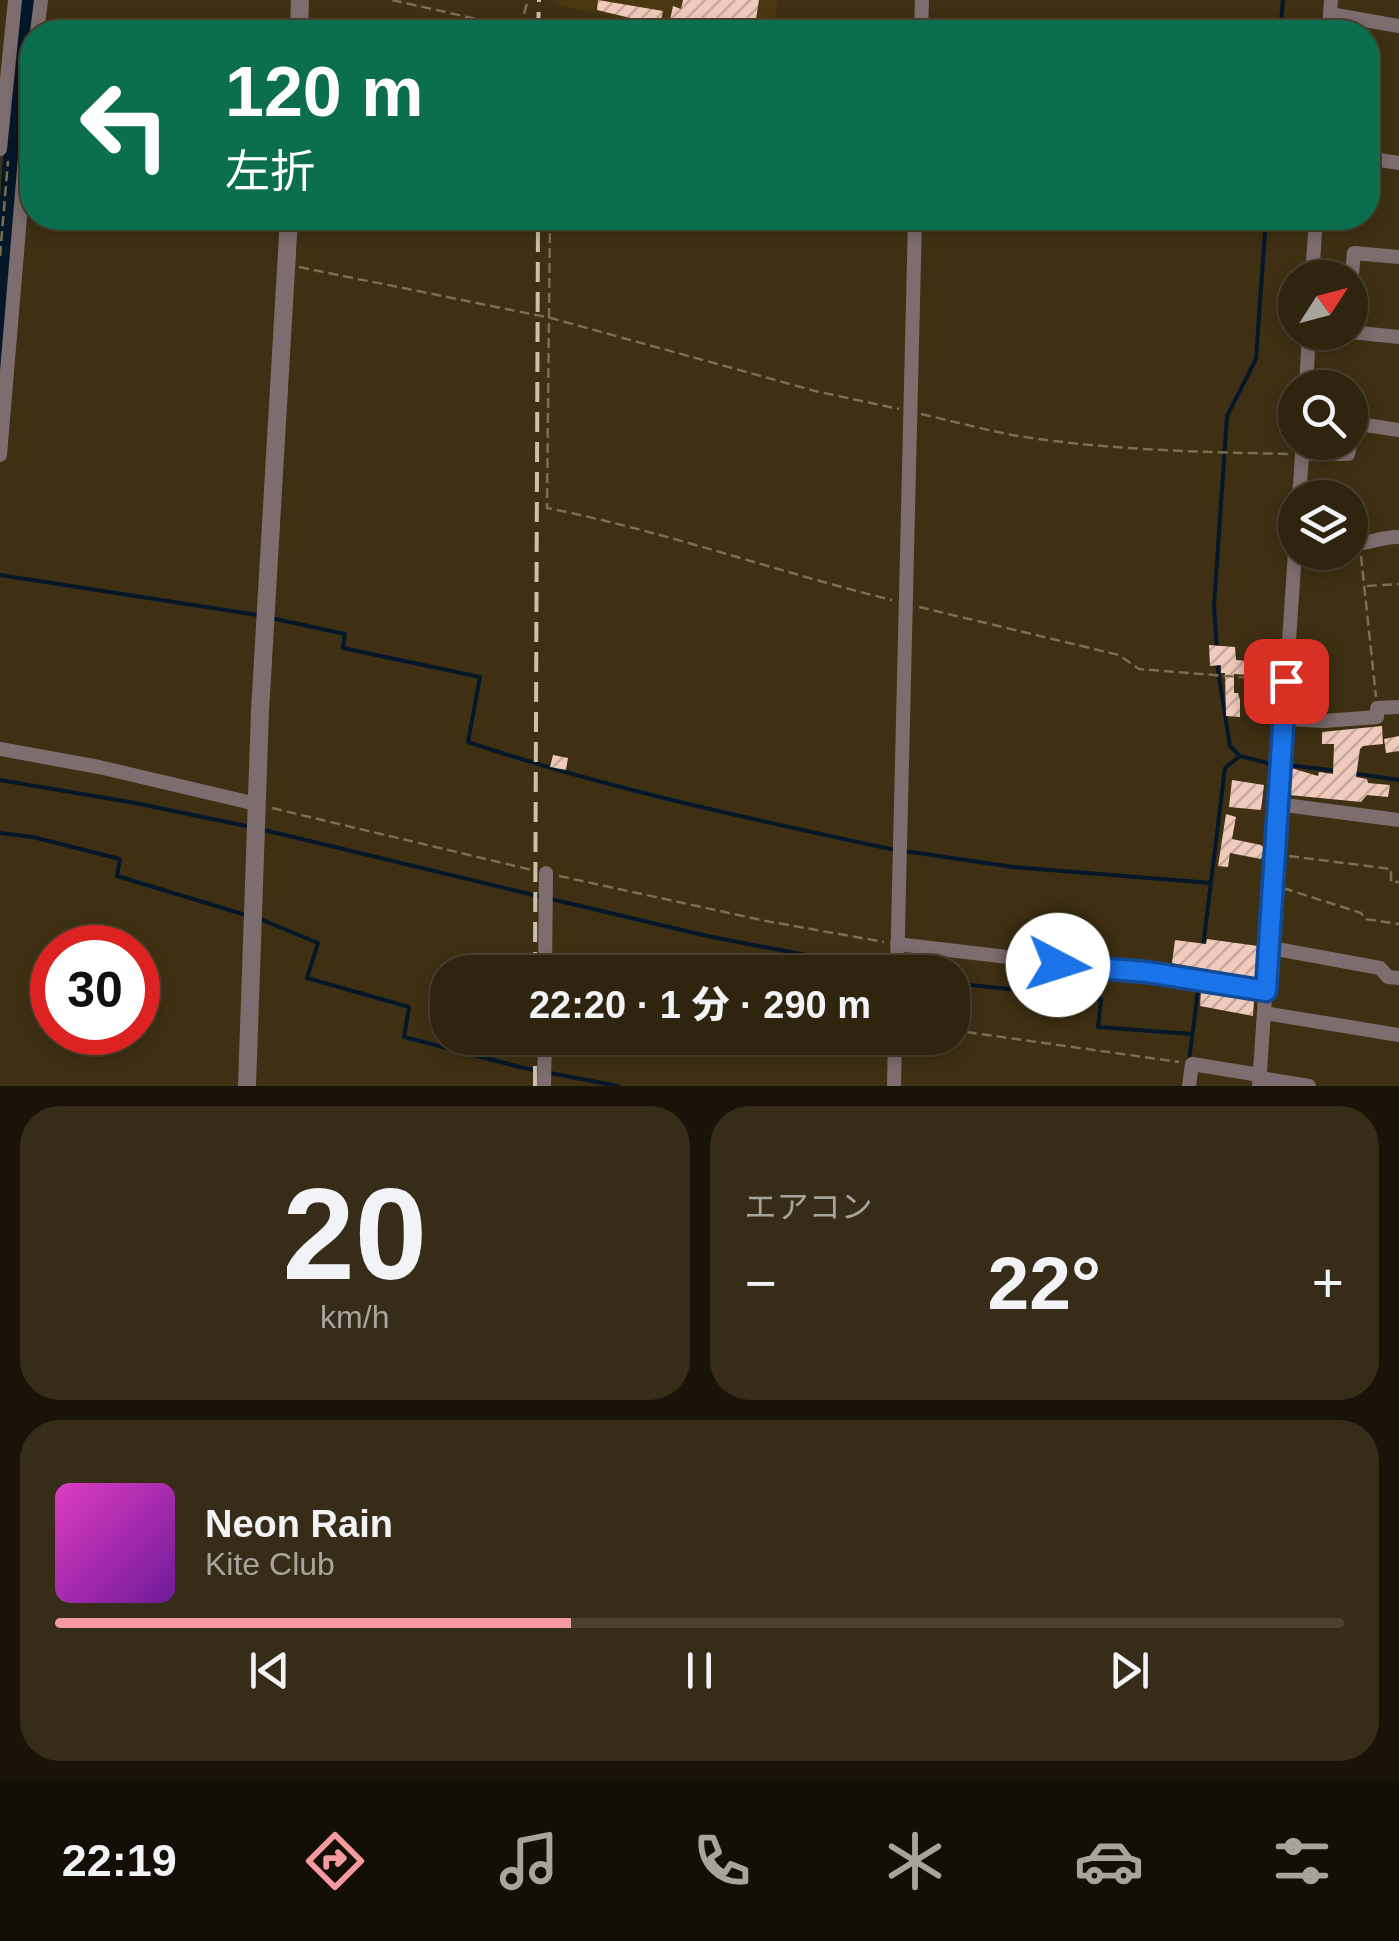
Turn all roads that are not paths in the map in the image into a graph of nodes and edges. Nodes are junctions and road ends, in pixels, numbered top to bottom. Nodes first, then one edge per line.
1 (16, 0) edge
2 (1330, 7) edge
3 (1377, 20) edge
4 (20, 73) edge
5 (0, 148) edge
6 (288, 230) edge
7 (916, 230) edge
8 (1315, 230) edge
9 (1399, 258) edge
10 (1313, 260) edge
11 (1353, 260) edge
12 (1368, 334) edge
13 (1399, 337) edge
14 (1368, 425) edge
15 (1399, 430) edge
16 (0, 455) edge
17 (1399, 538) edge
18 (1368, 540) edge
19 (1295, 570) edge
20 (1399, 706) edge
21 (1284, 719) junction
22 (0, 749) edge
23 (256, 804) junction
24 (1277, 804) junction
25 (1399, 820) edge
26 (546, 873) road end
27 (897, 944) junction
28 (1270, 948) junction
29 (545, 955) edge
30 (897, 955) edge
31 (1399, 978) edge
32 (1266, 991) junction
33 (1264, 1014) junction
34 (1399, 1035) edge
35 (545, 1055) edge
36 (895, 1055) edge
37 (1260, 1080) edge
38 (246, 1086) edge
39 (544, 1086) edge
40 (894, 1086) edge
41 (1189, 1086) edge
42 (1309, 1086) edge

1 - 4 street
2 - 3 street
4 - 5 street
4 - 16 street
6 - 23 street
7 - 27 street
8 - 10 street
9 - 11 street
12 - 13 street
14 - 15 street
17 - 18 street
19 - 21 street
20 - 21 street
21 - 24 street
22 - 23 street
23 - 38 street
24 - 25 street
24 - 28 street
26 - 29 street
27 - 30 street
27 - 32 street
28 - 31 street
28 - 32 street
32 - 33 street
33 - 34 street
33 - 37 street
35 - 39 street
36 - 40 street
37 - 41 street
37 - 42 street

